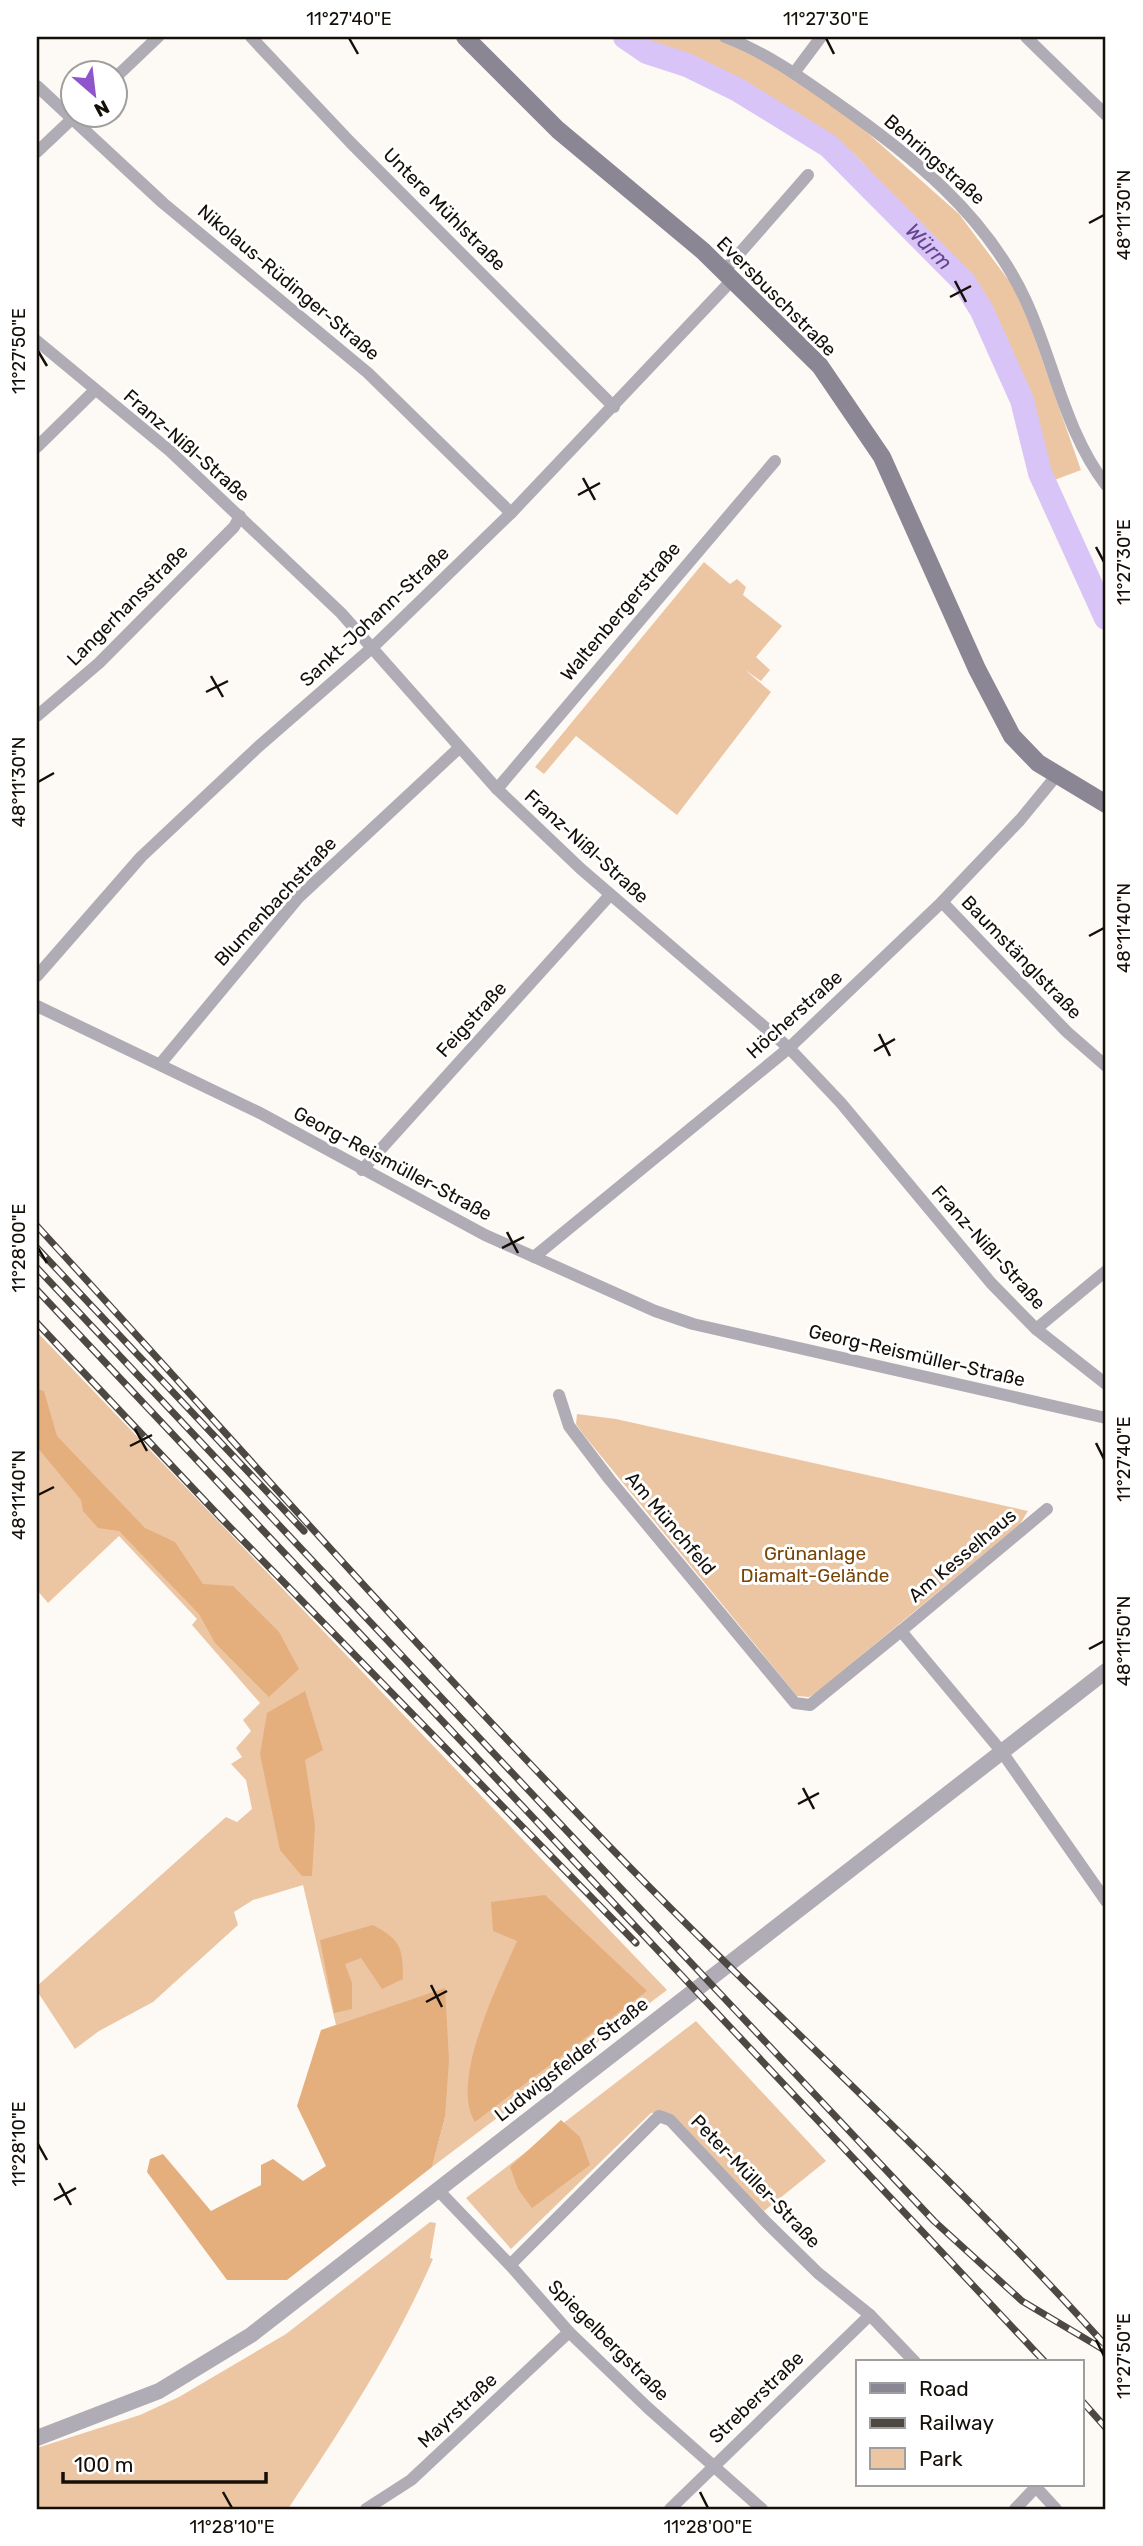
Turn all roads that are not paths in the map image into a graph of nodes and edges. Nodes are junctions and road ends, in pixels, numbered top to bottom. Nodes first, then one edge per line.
1 (158, 37) edge
2 (251, 37) edge
3 (465, 37) edge
4 (725, 37) edge
5 (821, 37) edge
6 (1026, 37) edge
7 (130, 64) edge
8 (794, 73) junction
9 (37, 86) edge
10 (60, 105) edge
11 (1106, 115) edge
12 (60, 130) edge
13 (87, 130) edge
14 (37, 152) edge
15 (808, 175) dead end
16 (729, 275) junction
17 (37, 341) edge
18 (94, 391) junction
19 (614, 407) junction
20 (37, 447) edge
21 (775, 461) dead end
22 (1106, 485) edge
23 (511, 513) junction
24 (240, 516) junction
25 (373, 646) junction
26 (37, 716) edge
27 (459, 748) junction
28 (1057, 775) junction
29 (497, 789) junction
30 (1106, 804) edge
31 (610, 895) junction
32 (942, 902) junction
33 (37, 976) edge
34 (37, 1006) edge
35 (789, 1048) junction
36 (161, 1063) junction
37 (1106, 1066) edge
38 (362, 1170) junction
39 (534, 1258) junction
40 (1106, 1271) edge
41 (1036, 1329) junction
42 (1106, 1384) edge
43 (559, 1395) dead end
44 (1106, 1418) edge
45 (1047, 1509) dead end
46 (901, 1631) junction
47 (1106, 1671) edge
48 (1002, 1752) junction
49 (1106, 1900) edge
50 (437, 2189) junction
51 (510, 2265) junction
52 (870, 2315) junction
53 (569, 2332) junction
54 (913, 2360) edge
55 (37, 2438) edge
56 (712, 2465) junction
57 (1035, 2486) edge
58 (366, 2509) edge
59 (670, 2509) edge
60 (762, 2509) edge
61 (1015, 2509) edge
62 (1056, 2509) edge

1 - 7 street
2 - 19 street, Untere Mühlstraße
3 - 16 main road, Eversbuschstraße
4 - 8 street, Behringstraße
5 - 8 street
6 - 11 street
8 - 22 street, Behringstraße
9 - 10 street, Nikolaus-Rüdinger-Straße
12 - 14 street
13 - 23 street, Nikolaus-Rüdinger-Straße
15 - 16 street, Sankt-Johann-Straße
16 - 19 street, Sankt-Johann-Straße
16 - 28 main road, Eversbuschstraße
17 - 18 street, Franz-Nißl-Straße
18 - 20 street
18 - 24 street, Franz-Nißl-Straße
19 - 23 street, Sankt-Johann-Straße
21 - 29 street, Waltenbergerstraße
23 - 25 street, Sankt-Johann-Straße
24 - 25 street, Franz-Nißl-Straße
24 - 26 street, Langerhansstraße
25 - 27 street, Franz-Nißl-Straße
25 - 33 street, Sankt-Johann-Straße
27 - 29 street, Franz-Nißl-Straße
27 - 36 street, Blumenbachstraße
28 - 30 main road, Eversbuschstraße
28 - 32 street, Höcherstraße
29 - 31 street, Franz-Nißl-Straße
31 - 35 street, Franz-Nißl-Straße
31 - 38 street, Feigstraße
32 - 35 street, Höcherstraße
32 - 37 street, Baumstänglstraße
34 - 36 street, Georg-Reismüller-Straße
35 - 39 street, Höcherstraße
35 - 41 street, Franz-Nißl-Straße
36 - 38 street, Georg-Reismüller-Straße
38 - 39 street, Georg-Reismüller-Straße
39 - 44 street, Georg-Reismüller-Straße
40 - 41 street
41 - 42 street, Franz-Nißl-Straße
43 - 46 street, Am Münchfeld
45 - 46 street, Am Kesselhaus
46 - 48 street
47 - 48 street, Ludwigsfelder Straße
48 - 49 street
48 - 50 street, Ludwigsfelder Straße
50 - 51 street, Spiegelbergstraße
50 - 55 street, Ludwigsfelder Straße
51 - 52 street, Peter-Müller-Straße
51 - 53 street, Spiegelbergstraße
52 - 54 street, Peter-Müller-Straße
52 - 56 street, Streberstraße
53 - 56 street, Spiegelbergstraße
53 - 58 street, Mayrstraße
56 - 59 street, Streberstraße
56 - 60 street, Spiegelbergstraße
57 - 61 street
57 - 62 street

